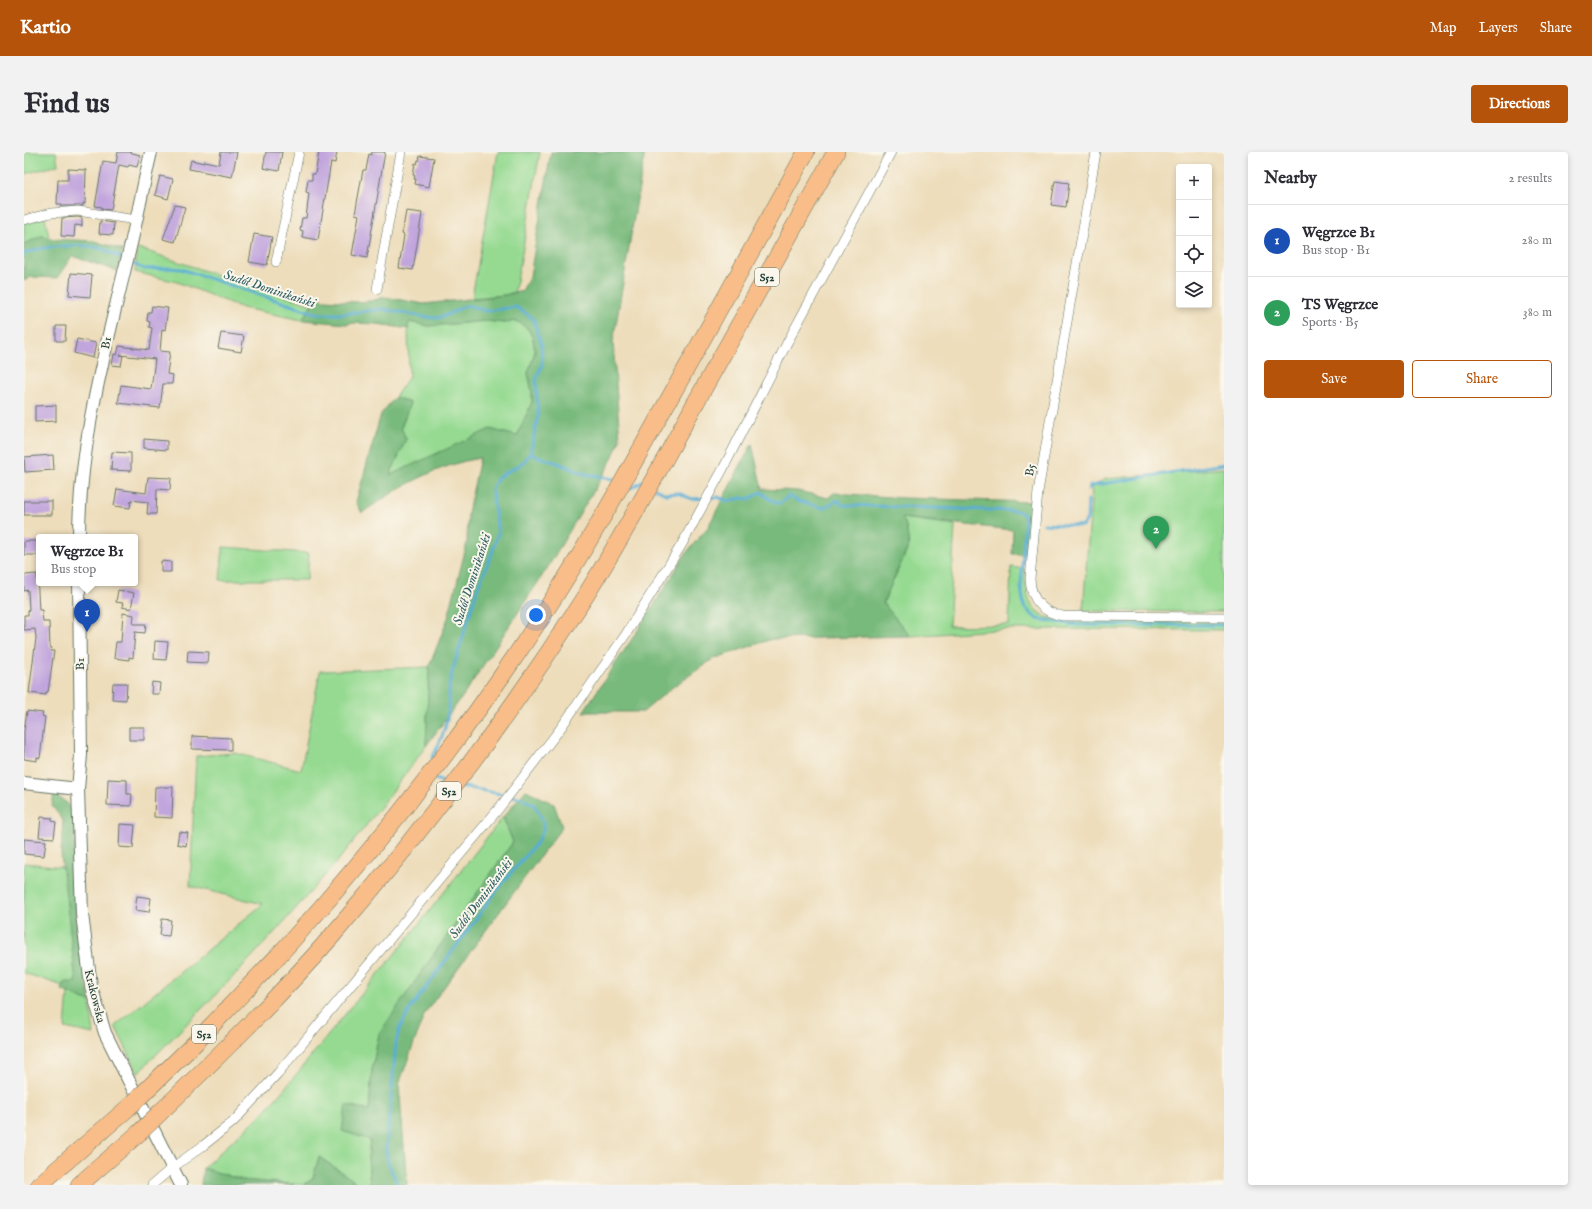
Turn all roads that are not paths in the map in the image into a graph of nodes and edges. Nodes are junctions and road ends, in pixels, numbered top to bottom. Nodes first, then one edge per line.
1 (151, 152) edge
2 (299, 152) edge
3 (401, 152) edge
4 (806, 152) edge
5 (836, 152) edge
6 (891, 152) edge
7 (1096, 152) edge
8 (24, 220) edge
9 (136, 220) junction
10 (276, 262) dead end
11 (377, 289) dead end
12 (79, 534) edge
13 (78, 586) edge
14 (1224, 617) edge
15 (24, 783) edge
16 (78, 789) junction
17 (172, 1168) junction
18 (39, 1185) edge
19 (79, 1185) edge
20 (152, 1185) edge
21 (181, 1185) edge

1 - 9 street, B1
2 - 10 street
3 - 11 street
4 - 18 highway, S52, bridge
5 - 19 highway, S52, bridge
6 - 17 street
7 - 14 street, B5
8 - 9 street
9 - 12 street, B1
13 - 16 street, B1
15 - 16 street
16 - 17 street, Krakowska
17 - 20 street
17 - 21 street, Krakowska

